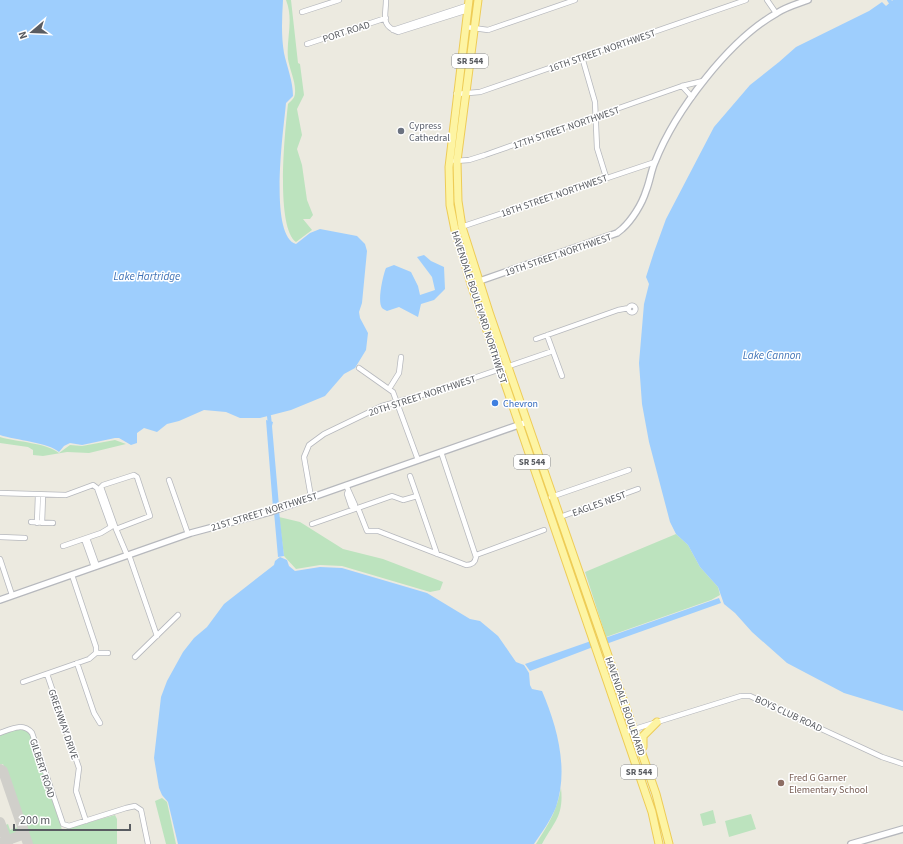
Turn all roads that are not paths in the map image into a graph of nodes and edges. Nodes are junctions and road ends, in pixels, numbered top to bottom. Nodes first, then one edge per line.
1 (340, 0) edge
2 (386, 0) edge
3 (478, 0) edge
4 (575, 0) edge
5 (746, 0) edge
6 (768, 0) edge
7 (808, 0) edge
8 (469, 5) edge
9 (302, 12) dead end
10 (776, 13) junction
11 (386, 18) junction
12 (466, 27) junction
13 (474, 29) junction
14 (307, 44) dead end
15 (582, 57) junction
16 (703, 81) junction
17 (682, 86) junction
18 (465, 93) junction
19 (456, 94) junction
20 (692, 97) junction
21 (596, 116) junction
22 (449, 161) junction
23 (457, 161) junction
24 (655, 162) junction
25 (606, 177) junction
26 (462, 227) junction
27 (455, 230) junction
28 (479, 281) junction
29 (471, 284) junction
30 (629, 308) dead end
31 (547, 335) junction
32 (536, 339) dead end
33 (553, 351) junction
34 (401, 357) dead end
35 (509, 367) junction
36 (359, 368) dead end
37 (500, 369) junction
38 (562, 376) dead end
39 (389, 389) junction
40 (398, 401) junction
41 (527, 422) junction
42 (519, 424) junction
43 (441, 452) junction
44 (418, 460) junction
45 (629, 470) dead end
46 (410, 476) dead end
47 (169, 480) dead end
48 (346, 485) junction
49 (638, 489) dead end
50 (0, 493) edge
51 (41, 495) junction
52 (417, 496) junction
53 (553, 496) junction
54 (311, 497) junction
55 (545, 499) junction
56 (355, 508) junction
57 (560, 517) junction
58 (30, 522) dead end
59 (40, 523) junction
60 (53, 523) dead end
61 (312, 524) dead end
62 (116, 529) junction
63 (544, 530) dead end
64 (188, 534) junction
65 (0, 537) edge
66 (25, 538) dead end
67 (86, 538) junction
68 (63, 546) dead end
69 (437, 554) junction
70 (128, 555) junction
71 (476, 555) junction
72 (0, 559) edge
73 (96, 567) junction
74 (72, 575) junction
75 (586, 592) junction
76 (578, 594) junction
77 (12, 595) junction
78 (0, 600) edge
79 (178, 615) dead end
80 (157, 636) junction
81 (602, 637) joint
82 (596, 649) joint
83 (96, 653) junction
84 (108, 653) dead end
85 (135, 657) dead end
86 (77, 663) junction
87 (47, 674) junction
88 (23, 682) dead end
89 (100, 722) dead end
90 (657, 722) junction
91 (634, 729) junction
92 (625, 732) junction
93 (0, 733) edge
94 (643, 755) junction
95 (903, 764) edge
96 (86, 821) junction
97 (903, 829) edge
98 (868, 842) edge
99 (148, 844) edge
100 (659, 844) edge
101 (668, 844) edge
102 (851, 844) edge

1 - 9 street
2 - 11 street
3 - 13 main road, HAVENDALE BOULEVARD NORTHWEST / SR 544
4 - 13 street
5 - 15 street, 16TH STREET NORTHWEST
6 - 10 street
7 - 10 street
8 - 11 street
8 - 12 main road, HAVENDALE BOULEVARD NORTHWEST / SR 544
10 - 16 street, 19TH STREET NORTHWEST
11 - 14 street, PORT ROAD
12 - 13 street
12 - 19 main road, HAVENDALE BOULEVARD NORTHWEST / SR 544
13 - 18 main road, HAVENDALE BOULEVARD NORTHWEST / SR 544
15 - 18 street, 16TH STREET NORTHWEST
15 - 21 street
16 - 17 street, 17TH STREET NORTHWEST
16 - 20 street, 19TH STREET NORTHWEST
17 - 20 street
17 - 21 street, 17TH STREET NORTHWEST
18 - 19 street, 16TH STREET NORTHWEST
18 - 23 main road, HAVENDALE BOULEVARD NORTHWEST / SR 544
19 - 22 main road, HAVENDALE BOULEVARD NORTHWEST / SR 544
20 - 24 street, 19TH STREET NORTHWEST
21 - 23 street, 17TH STREET NORTHWEST
21 - 25 street
22 - 23 street, 17TH STREET NORTHWEST
22 - 27 main road, HAVENDALE BOULEVARD NORTHWEST / SR 544
23 - 26 main road, HAVENDALE BOULEVARD NORTHWEST / SR 544
24 - 25 street, 18TH STREET NORTHWEST
24 - 28 street, 19TH STREET NORTHWEST
25 - 26 street, 18TH STREET NORTHWEST
26 - 27 street, 18TH STREET NORTHWEST
26 - 28 main road, HAVENDALE BOULEVARD NORTHWEST / SR 544
27 - 29 main road, HAVENDALE BOULEVARD NORTHWEST / SR 544
28 - 29 street, 19TH STREET NORTHWEST
28 - 35 main road, HAVENDALE BOULEVARD NORTHWEST / SR 544
29 - 37 main road, HAVENDALE BOULEVARD NORTHWEST / SR 544
30 - 31 street
31 - 32 street
31 - 33 street
33 - 35 street, 20TH STREET NORTHWEST
33 - 38 street
34 - 39 street
35 - 37 street, 20TH STREET NORTHWEST
35 - 41 main road, HAVENDALE BOULEVARD NORTHWEST / SR 544
36 - 39 street
37 - 40 street, 20TH STREET NORTHWEST
37 - 42 main road, HAVENDALE BOULEVARD NORTHWEST / SR 544
39 - 40 street
40 - 44 street
40 - 54 street, 20TH STREET NORTHWEST
41 - 42 street, 21ST STREET NORTHWEST
41 - 53 main road, HAVENDALE BOULEVARD NORTHWEST / SR 544
42 - 43 street, 21ST STREET NORTHWEST
42 - 55 main road, HAVENDALE BOULEVARD NORTHWEST / SR 544
43 - 44 street, 21ST STREET NORTHWEST
43 - 71 street
44 - 48 street, 21ST STREET NORTHWEST
45 - 53 street
46 - 52 street
47 - 64 street
48 - 54 street, 21ST STREET NORTHWEST
48 - 56 street
49 - 57 street, EAGLES NEST
50 - 51 street
51 - 59 street
51 - 67 street
52 - 56 street
52 - 69 street
53 - 55 street
53 - 57 main road, HAVENDALE BOULEVARD NORTHWEST / SR 544
54 - 64 street, 21ST STREET NORTHWEST
55 - 76 main road, HAVENDALE BOULEVARD NORTHWEST / SR 544
56 - 61 street
56 - 69 street
57 - 75 main road, HAVENDALE BOULEVARD NORTHWEST / SR 544
58 - 59 street
59 - 60 street
62 - 62 street
62 - 70 street
63 - 71 street
64 - 70 street, 21ST STREET NORTHWEST
65 - 66 street
67 - 68 street
67 - 73 street
69 - 71 street
70 - 73 street, 21ST STREET NORTHWEST
70 - 80 street
72 - 77 street
73 - 74 street, 21ST STREET NORTHWEST
74 - 77 street, 21ST STREET NORTHWEST
74 - 83 street
75 - 76 main road
75 - 81 main road, HAVENDALE BOULEVARD NORTHWEST / SR 544
76 - 82 main road, HAVENDALE BOULEVARD NORTHWEST / SR 544
77 - 78 street, 21ST STREET NORTHWEST
79 - 80 street
80 - 85 street
81 - 91 main road, HAVENDALE BOULEVARD / SR 544
82 - 92 main road, HAVENDALE BOULEVARD / SR 544
83 - 84 street
83 - 86 street
86 - 87 street
86 - 89 street
87 - 88 street
87 - 96 street, GREENWAY DRIVE
90 - 91 street, BOYS CLUB ROAD
90 - 94 main road
90 - 95 street, BOYS CLUB ROAD
91 - 92 street, BOYS CLUB ROAD
91 - 94 main road, HAVENDALE BOULEVARD / SR 544
92 - 100 main road, HAVENDALE BOULEVARD / SR 544
93 - 96 street, GILBERT ROAD
94 - 101 main road, HAVENDALE BOULEVARD / SR 544
96 - 99 street, GILBERT ROAD
97 - 98 street
98 - 102 street

